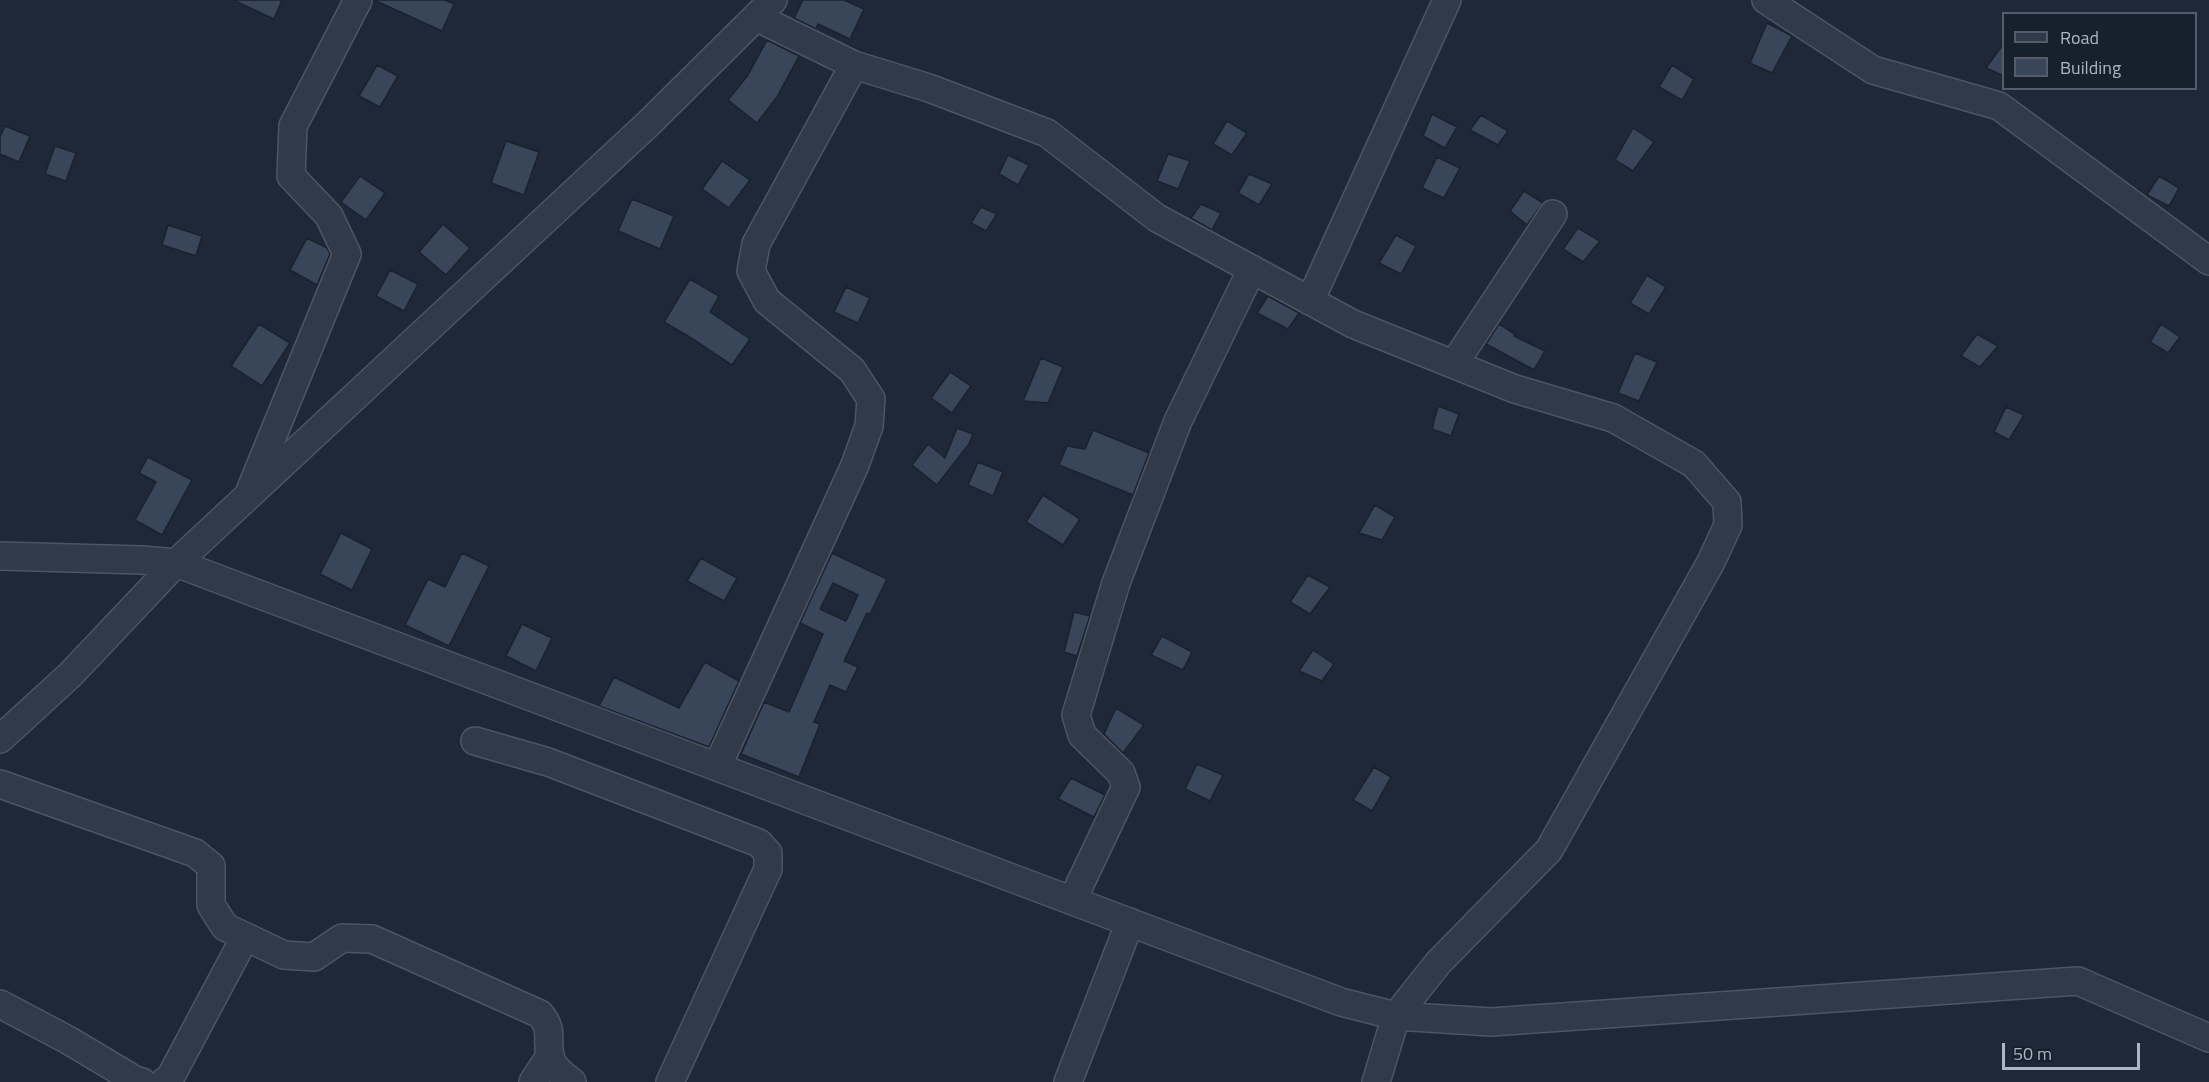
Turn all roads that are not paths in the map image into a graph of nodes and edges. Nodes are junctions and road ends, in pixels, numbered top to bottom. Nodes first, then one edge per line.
1 (358, 0) edge
2 (1447, 0) edge
3 (1766, 0) edge
4 (765, 8) edge
5 (854, 64) junction
6 (1553, 214) dead end
7 (2209, 261) edge
8 (1252, 269) junction
9 (1310, 300) junction
10 (1454, 364) junction
11 (246, 499) junction
12 (0, 556) edge
13 (176, 563) junction
14 (0, 739) edge
15 (475, 741) dead end
16 (717, 767) junction
17 (0, 784) edge
18 (1072, 901) junction
19 (1130, 922) junction
20 (245, 937) junction
21 (0, 1004) edge
22 (1396, 1016) junction
23 (2209, 1038) edge
24 (550, 1056) junction
25 (142, 1082) edge
26 (164, 1082) edge
27 (533, 1082) edge
28 (572, 1082) edge
29 (670, 1082) edge
30 (1068, 1082) edge
31 (1376, 1082) edge

1 - 11 street
2 - 9 street
3 - 7 street
4 - 5 street
4 - 11 street
5 - 8 street
5 - 16 street
6 - 10 street
8 - 9 street
8 - 18 street
9 - 10 street
10 - 22 street
11 - 13 street
12 - 13 street
13 - 14 street
13 - 16 street
15 - 29 street
16 - 18 street
17 - 20 street
18 - 19 street
19 - 22 street
19 - 30 street
20 - 24 street
20 - 26 street
21 - 25 street
22 - 23 street
22 - 31 street
24 - 27 street
24 - 28 street

